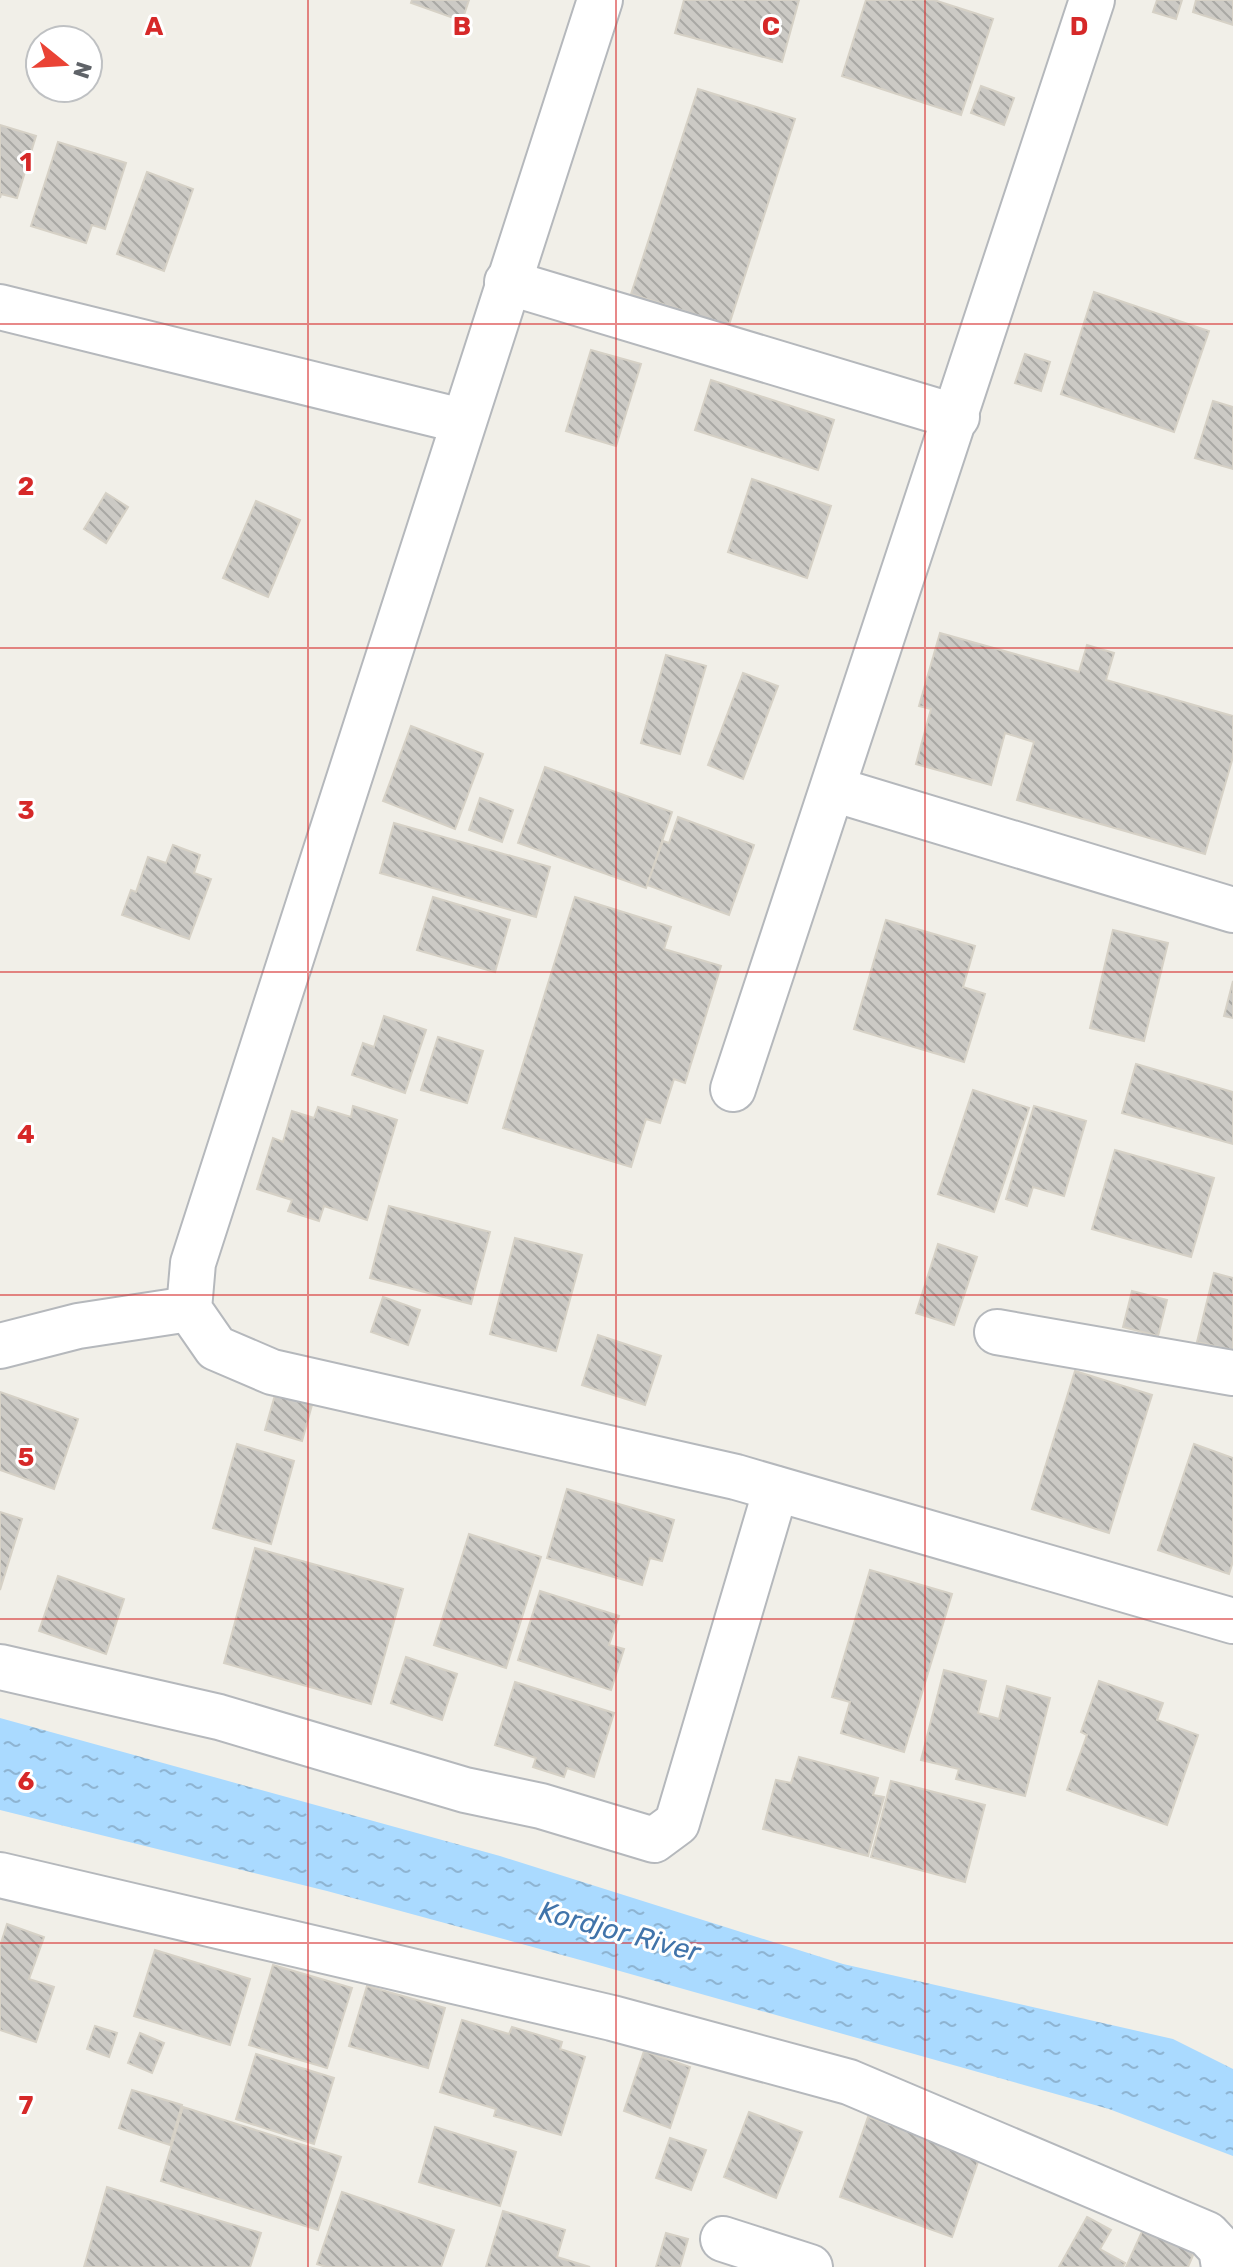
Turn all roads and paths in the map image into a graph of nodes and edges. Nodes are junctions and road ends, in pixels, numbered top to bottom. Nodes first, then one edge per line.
1 (1092, 0) edge
2 (587, 4) edge
3 (507, 282) junction
4 (0, 307) edge
5 (957, 417) junction
6 (462, 421) junction
7 (833, 789) junction
8 (1233, 910) edge
9 (733, 1089) dead end
10 (189, 1309) junction
11 (997, 1332) dead end
12 (0, 1346) edge
13 (1233, 1373) edge
14 (776, 1489) junction
15 (1233, 1621) edge
16 (0, 1667) edge
17 (0, 1875) edge
18 (723, 2239) dead end
19 (810, 2267) edge
20 (1224, 2267) edge

1 - 5 street
2 - 3 street
3 - 5 street
3 - 6 street
4 - 6 street
5 - 7 street
6 - 10 street
7 - 8 street
7 - 9 street
10 - 12 street
10 - 14 street
11 - 13 street
14 - 15 street
14 - 16 street
17 - 20 street
18 - 19 street

